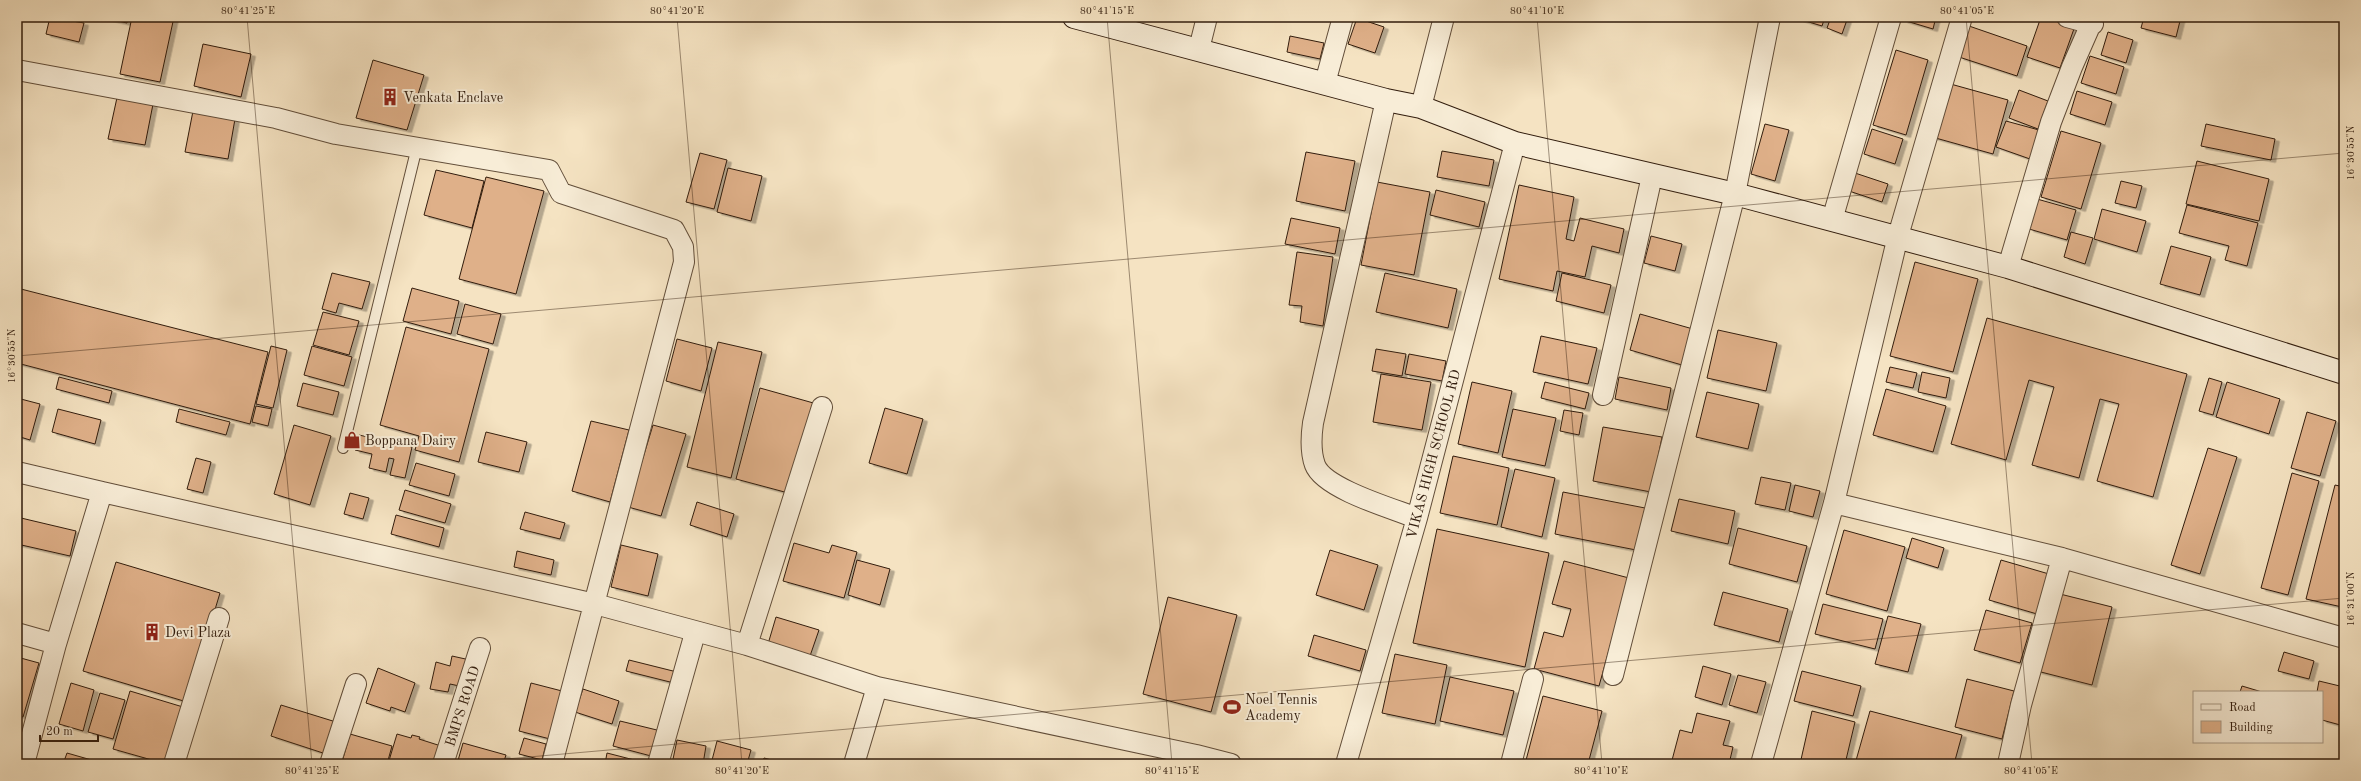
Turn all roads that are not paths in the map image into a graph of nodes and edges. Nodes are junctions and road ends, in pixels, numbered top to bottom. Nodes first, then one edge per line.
1 (1074, 17) edge
2 (1207, 17) edge
3 (1344, 17) edge
4 (1444, 17) edge
5 (1770, 17) edge
6 (1891, 17) edge
7 (1962, 17) edge
8 (2067, 17) edge
9 (2094, 20) edge
10 (1199, 49) junction
11 (17, 70) edge
12 (1326, 83) junction
13 (1386, 100) junction
14 (1421, 107) junction
15 (1515, 143) junction
16 (417, 147) junction
17 (1652, 176) junction
18 (1735, 194) junction
19 (1832, 220) junction
20 (1898, 236) junction
21 (2008, 267) junction
22 (2344, 373) edge
23 (1603, 395) dead end
24 (822, 406) dead end
25 (343, 448) dead end
26 (17, 472) edge
27 (102, 492) junction
28 (1834, 503) junction
29 (1417, 518) junction
30 (2062, 558) junction
31 (595, 604) junction
32 (219, 618) dead end
33 (695, 632) junction
34 (17, 633) edge
35 (2344, 638) edge
36 (56, 644) junction
37 (747, 645) junction
38 (480, 648) dead end
39 (1613, 675) dead end
40 (1533, 679) dead end
41 (356, 684) dead end
42 (877, 687) junction
43 (1195, 760) edge
44 (24, 764) edge
45 (174, 764) edge
46 (330, 764) edge
47 (443, 764) edge
48 (552, 764) edge
49 (658, 764) edge
50 (854, 764) edge
51 (1231, 764) edge
52 (1346, 764) edge
53 (1511, 764) edge
54 (1761, 764) edge
55 (2008, 764) edge

1 - 10 street
2 - 10 street
3 - 12 street
4 - 14 street
5 - 18 street
6 - 19 street
7 - 20 street
8 - 9 street
9 - 21 street
10 - 12 street
11 - 16 street
12 - 13 street
13 - 14 street
13 - 29 street
14 - 15 street
15 - 17 street
15 - 29 street, VIKAS HIGH SCHOOL RD
16 - 25 lane
16 - 31 street
17 - 18 street
17 - 23 street
18 - 19 street
18 - 39 street
19 - 20 street
20 - 21 street
20 - 28 street
21 - 22 street
24 - 37 street
26 - 27 street
27 - 31 street
27 - 36 street
28 - 30 street
28 - 54 street
29 - 52 street, VIKAS HIGH SCHOOL RD
30 - 35 street
30 - 55 street
31 - 33 street
31 - 48 street
32 - 45 street
33 - 37 street
33 - 49 street
34 - 36 street
36 - 44 street
37 - 42 street
38 - 47 street, BMPS ROAD
40 - 53 street
41 - 46 street
42 - 43 street
42 - 50 street
43 - 51 street

